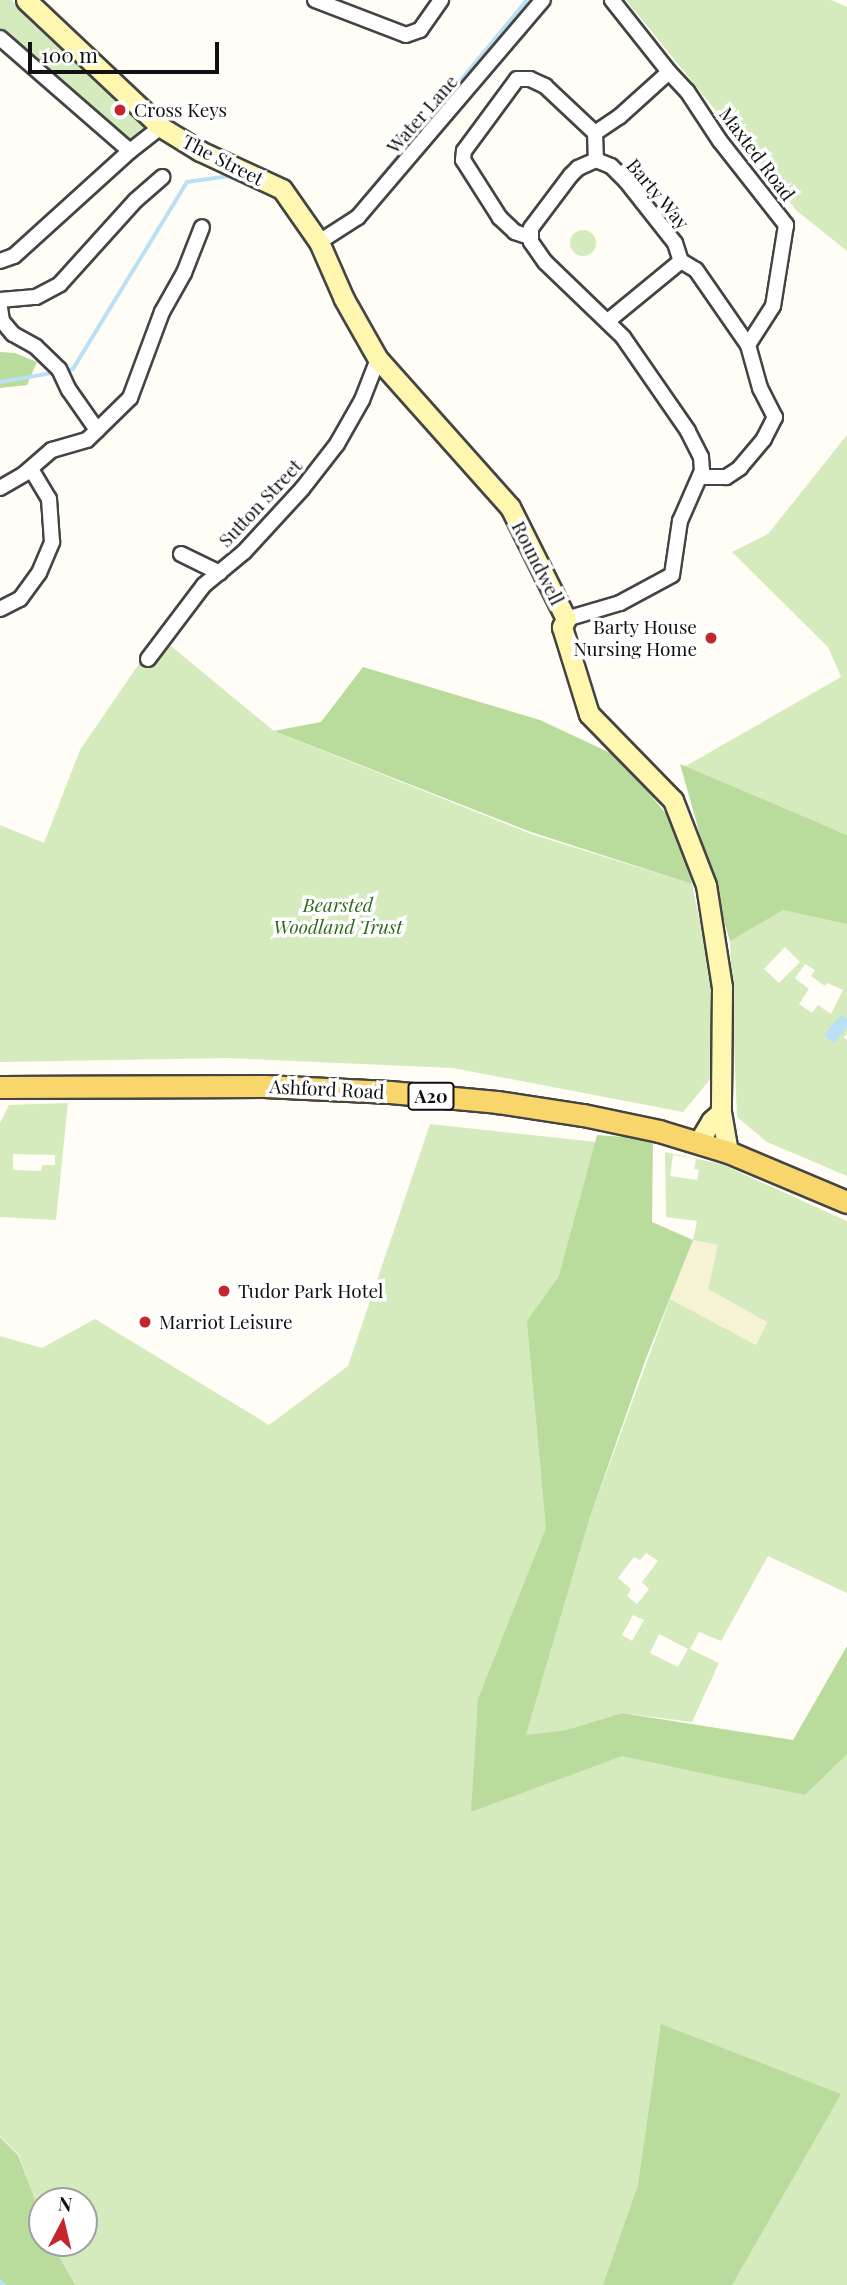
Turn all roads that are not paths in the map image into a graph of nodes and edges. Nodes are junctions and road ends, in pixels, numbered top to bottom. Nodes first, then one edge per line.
1 (26, 0) edge
2 (315, 0) edge
3 (441, 0) edge
4 (543, 0) edge
5 (612, 0) edge
6 (343, 5) edge
7 (0, 38) edge
8 (669, 72) junction
9 (161, 127) junction
10 (595, 133) junction
11 (130, 152) junction
12 (596, 160) junction
13 (162, 177) dead end
14 (202, 227) dead end
15 (530, 237) junction
16 (320, 242) junction
17 (0, 261) edge
18 (681, 261) junction
19 (0, 300) edge
20 (0, 308) edge
21 (608, 321) junction
22 (748, 345) junction
23 (378, 359) junction
24 (97, 430) junction
25 (31, 469) junction
26 (702, 477) junction
27 (0, 488) edge
28 (181, 554) dead end
29 (220, 573) junction
30 (0, 609) edge
31 (566, 620) junction
32 (148, 659) dead end
33 (0, 1087) edge
34 (722, 1112) junction
35 (698, 1143) junction
36 (728, 1152) junction
37 (847, 1202) edge

1 - 9 street, The Street
2 - 6 street
3 - 6 street
4 - 16 street, Water Lane
5 - 8 street, Maxted Road
7 - 11 street
8 - 10 street
8 - 22 street, Maxted Road
9 - 11 street
9 - 16 street, The Street
10 - 12 street
10 - 15 street
11 - 17 street
12 - 15 street, Barty Way
12 - 18 street, Barty Way
13 - 19 street
14 - 24 street
15 - 21 street
16 - 23 street, Roundwell
18 - 21 street, Barty Way
18 - 22 street
20 - 24 street
21 - 26 street
22 - 26 street
23 - 29 street, Sutton Street
23 - 31 street, Roundwell
24 - 25 street
25 - 27 street
25 - 30 street
26 - 31 street
28 - 29 street
29 - 32 street, Sutton Street
31 - 34 street, Roundwell
33 - 35 main road, Ashford Road / A20
34 - 35 street
34 - 36 street, Roundwell
35 - 36 main road, Ashford Road / A20
36 - 37 main road, Ashford Road / A20

